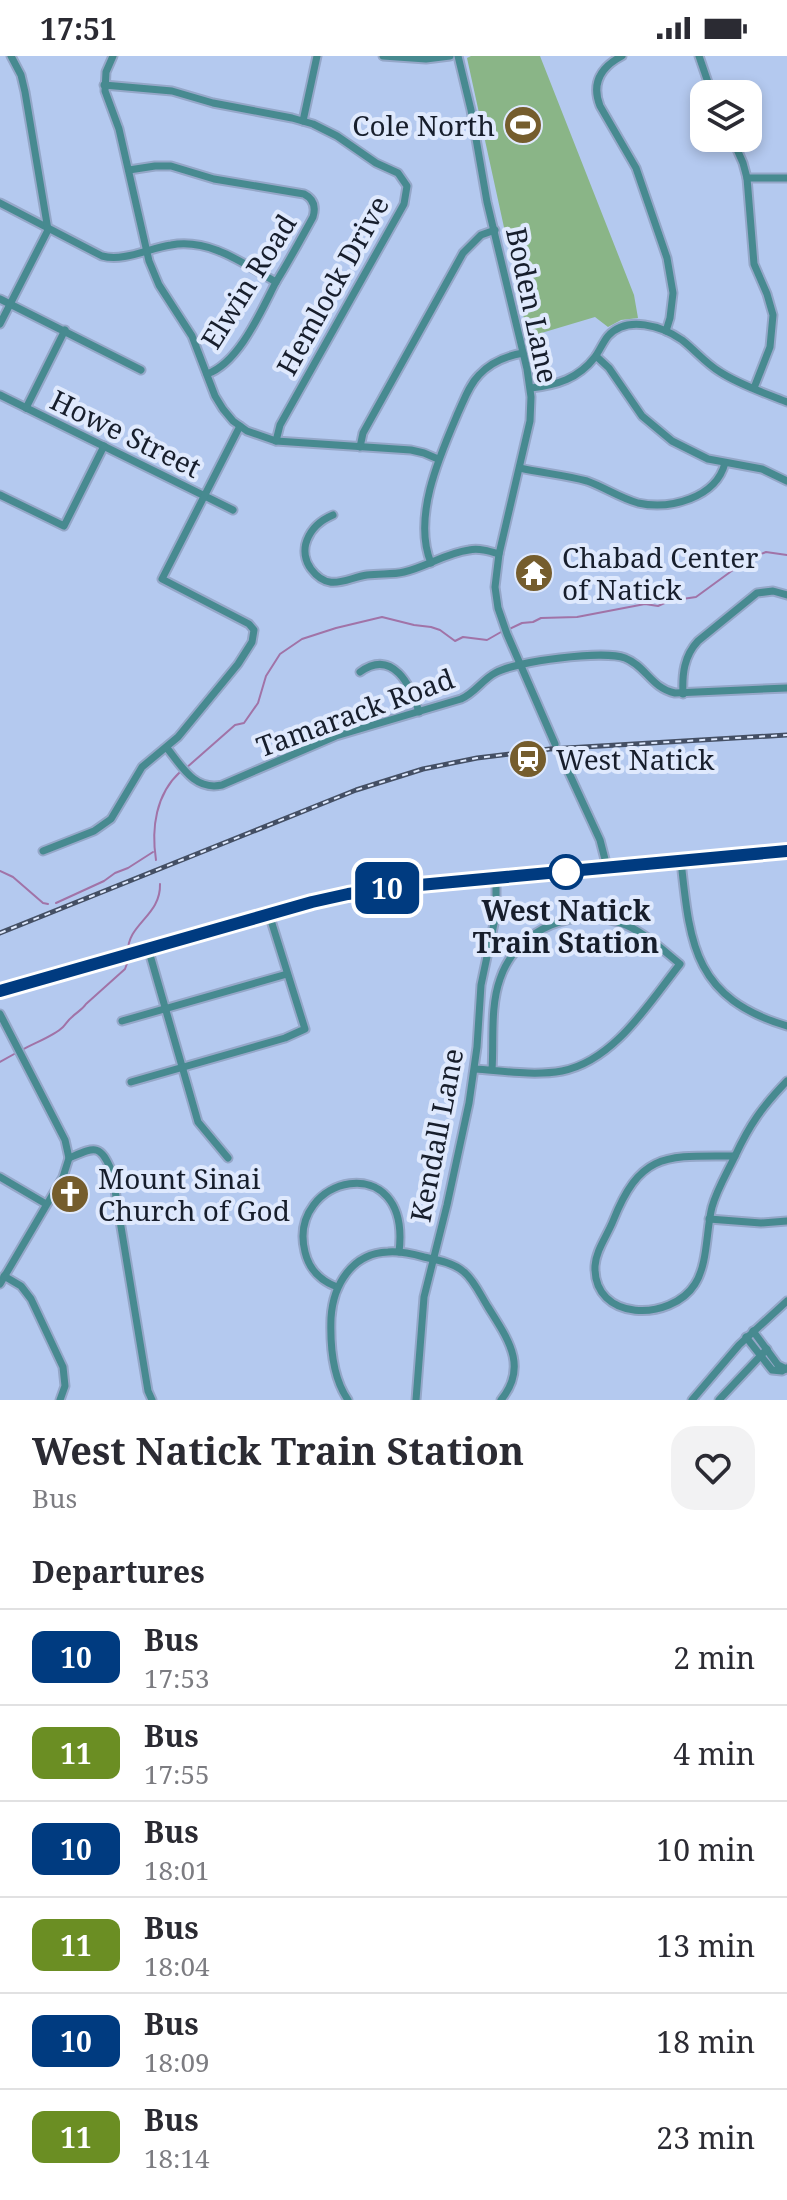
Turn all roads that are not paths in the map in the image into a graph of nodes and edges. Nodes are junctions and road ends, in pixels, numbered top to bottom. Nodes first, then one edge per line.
1 (11, 56) edge
2 (113, 56) edge
3 (317, 56) edge
4 (383, 56) edge
5 (450, 56) edge
6 (458, 56) edge
7 (622, 56) edge
8 (699, 56) edge
9 (707, 80) edge
10 (104, 85) junction
11 (303, 121) junction
12 (738, 152) edge
13 (129, 170) junction
14 (747, 178) junction
15 (787, 178) edge
16 (0, 203) edge
17 (47, 226) junction
18 (495, 230) junction
19 (146, 250) junction
20 (276, 282) junction
21 (0, 299) edge
22 (10, 304) junction
23 (0, 324) edge
24 (65, 330) junction
25 (666, 331) junction
26 (523, 353) junction
27 (596, 356) junction
28 (141, 370) dead end
29 (207, 374) junction
30 (531, 388) junction
31 (754, 388) junction
32 (0, 395) edge
33 (787, 402) edge
34 (26, 408) junction
35 (240, 426) junction
36 (276, 441) junction
37 (104, 446) junction
38 (360, 447) junction
39 (438, 459) junction
40 (725, 463) junction
41 (520, 468) junction
42 (787, 481) edge
43 (0, 495) edge
44 (203, 496) junction
45 (233, 510) dead end
46 (333, 515) dead end
47 (499, 554) junction
48 (431, 563) junction
49 (787, 595) edge
50 (520, 664) junction
51 (360, 672) dead end
52 (787, 688) edge
53 (683, 694) junction
54 (419, 712) junction
55 (555, 744) dead end
56 (167, 748) junction
57 (563, 760) dead end
58 (43, 851) dead end
59 (787, 851) edge
60 (681, 861) junction
61 (607, 867) junction
62 (496, 878) junction
63 (269, 914) junction
64 (148, 948) junction
65 (287, 974) junction
66 (0, 991) edge
67 (165, 1009) junction
68 (0, 1014) edge
69 (122, 1021) dead end
70 (787, 1026) edge
71 (182, 1067) junction
72 (475, 1069) junction
73 (492, 1070) junction
74 (787, 1081) edge
75 (131, 1082) dead end
76 (735, 1156) junction
77 (69, 1158) junction
78 (228, 1158) dead end
79 (0, 1177) edge
80 (46, 1204) junction
81 (709, 1219) junction
82 (787, 1221) edge
83 (399, 1252) junction
84 (432, 1259) junction
85 (2, 1280) edge
86 (337, 1287) junction
87 (787, 1301) edge
88 (753, 1331) junction
89 (746, 1337) junction
90 (764, 1352) junction
91 (787, 1368) edge
92 (60, 1400) edge
93 (152, 1400) edge
94 (348, 1400) edge
95 (416, 1400) edge
96 (501, 1400) edge
97 (692, 1400) edge
98 (719, 1400) edge

1 - 17 street
2 - 10 street
3 - 11 street
4 - 5 street
6 - 18 street, Boden Lane
7 - 25 street
8 - 9 street
10 - 11 street, Hemlock Drive
10 - 13 street
11 - 36 street, Hemlock Drive
12 - 14 street
13 - 19 street
13 - 20 street, Elwin Road
14 - 15 street
14 - 31 street
16 - 17 street
17 - 19 street
17 - 22 street
18 - 26 street, Boden Lane
18 - 38 street
19 - 20 street
19 - 29 street
20 - 29 street, Elwin Road
21 - 22 street
22 - 23 street
22 - 24 street
24 - 28 street
24 - 34 street
25 - 27 street
25 - 31 street
26 - 30 street, Boden Lane
26 - 39 street
27 - 30 street
27 - 40 street
29 - 35 street
30 - 41 street, Boden Lane
31 - 33 street
32 - 34 street, Howe Street
34 - 37 street, Howe Street
35 - 36 street
35 - 44 street
36 - 38 street
37 - 43 street
37 - 44 street, Howe Street
38 - 39 street
39 - 48 street
40 - 41 street
40 - 42 street
41 - 47 street, Boden Lane
44 - 45 street, Howe Street
44 - 56 street
46 - 48 street
47 - 48 street
47 - 50 street, Boden Lane
49 - 53 street
50 - 53 street
50 - 54 street, Tamarack Road
50 - 55 street, Boden Lane
51 - 54 street
52 - 53 street
54 - 56 street, Tamarack Road
56 - 58 street
57 - 61 street
59 - 60 main road
60 - 61 main road
60 - 70 street
61 - 62 main road
62 - 63 main road
62 - 72 street, Kendall Lane
63 - 64 main road
63 - 65 street
64 - 66 main road
64 - 67 street
65 - 67 street
65 - 71 street
67 - 69 street
67 - 71 street
68 - 77 street
71 - 75 street
71 - 78 street
72 - 73 street
72 - 84 street, Kendall Lane
73 - 73 street
74 - 76 street
76 - 81 street
76 - 81 street
77 - 80 street
77 - 93 street
79 - 80 street
80 - 85 street
81 - 82 street
83 - 84 street
83 - 86 street
83 - 86 street
84 - 95 street, Kendall Lane
84 - 96 street
85 - 92 street
86 - 94 street
87 - 88 street
88 - 89 street
88 - 90 street
89 - 90 street
89 - 97 street
90 - 91 street
90 - 98 street

